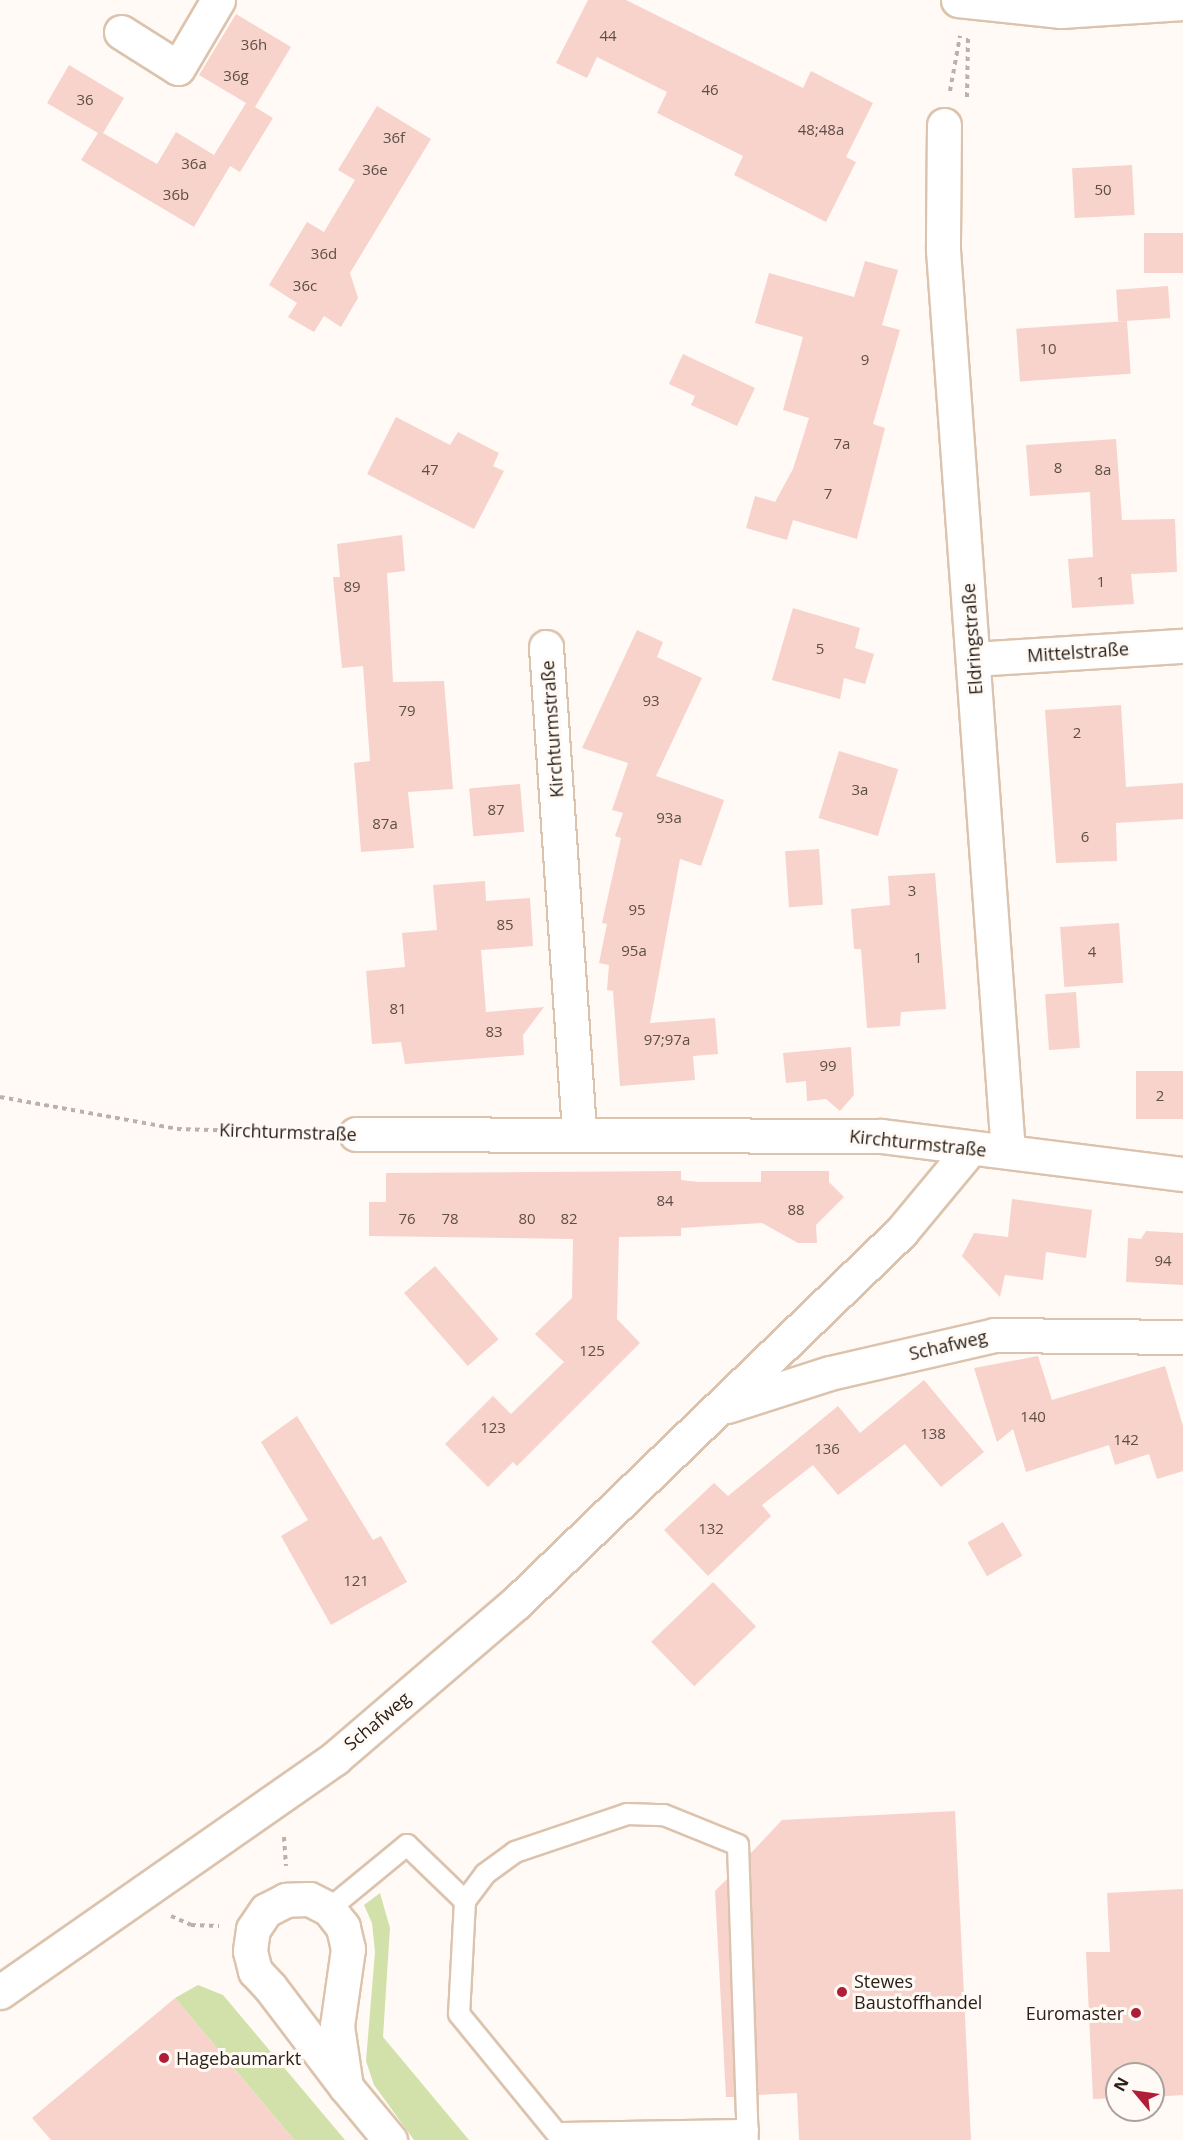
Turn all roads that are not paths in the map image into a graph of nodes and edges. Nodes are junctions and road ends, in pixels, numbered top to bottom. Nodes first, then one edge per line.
1 (218, 0) edge
2 (962, 1) edge
3 (1183, 3) edge
4 (120, 32) dead end
5 (944, 125) road end
6 (1183, 646) edge
7 (546, 647) dead end
8 (974, 659) junction
9 (356, 1134) road end
10 (579, 1134) junction
11 (970, 1149) junction
12 (1008, 1152) junction
13 (1183, 1174) edge
14 (1183, 1337) edge
15 (720, 1409) junction
16 (465, 1901) junction
17 (329, 1909) junction
18 (0, 1992) edge
19 (346, 2087) junction
20 (748, 2135) edge
21 (559, 2137) edge
22 (390, 2140) edge

1 - 4 street
2 - 3 street
5 - 8 street, Eldringstraße
6 - 8 street, Mittelstraße
7 - 10 street, Kirchturmstraße
8 - 12 street, Eldringstraße
9 - 10 street, Kirchturmstraße
10 - 11 street, Kirchturmstraße
11 - 12 street, Kirchturmstraße
11 - 15 street, Schafweg
12 - 13 street, Kirchturmstraße
14 - 15 street, Schafweg
15 - 18 street, Schafweg
16 - 17 lane
16 - 20 lane
16 - 21 lane
17 - 19 street
17 - 19 street
19 - 22 street
20 - 21 lane

